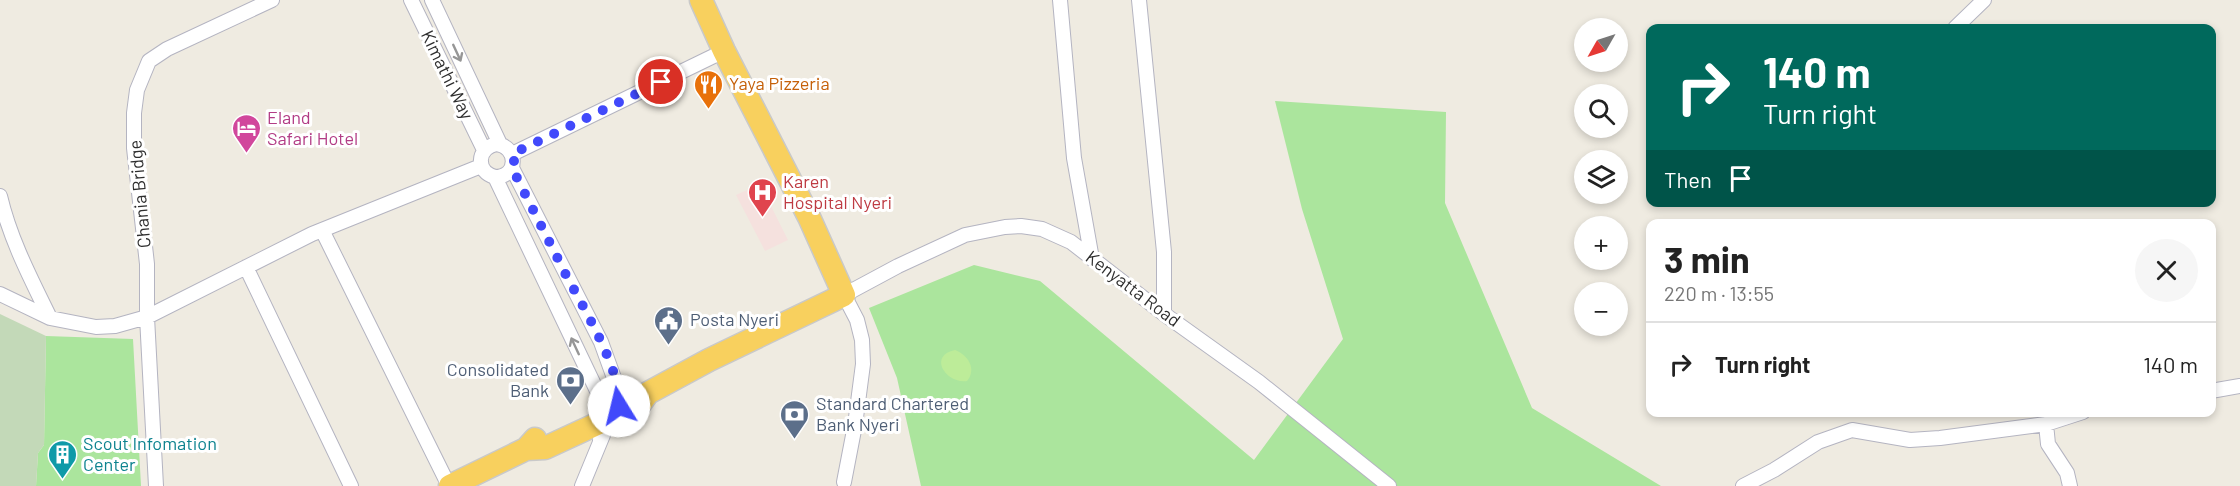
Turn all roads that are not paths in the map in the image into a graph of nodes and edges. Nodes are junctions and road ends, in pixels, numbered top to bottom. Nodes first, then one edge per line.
1 (272, 0) edge
2 (411, 0) edge
3 (432, 0) edge
4 (701, 0) edge
5 (1060, 0) edge
6 (1139, 0) edge
7 (1984, 0) edge
8 (1959, 24) edge
9 (724, 51) junction
10 (500, 144) junction
11 (484, 150) junction
12 (512, 154) junction
13 (481, 166) junction
14 (512, 168) junction
15 (495, 177) junction
16 (0, 196) edge
17 (322, 230) junction
18 (1092, 259) junction
19 (246, 267) junction
20 (0, 294) edge
21 (844, 295) junction
22 (1164, 314) junction
23 (147, 317) junction
24 (50, 318) junction
25 (2240, 386) edge
26 (2216, 390) edge
27 (608, 416) junction
28 (2068, 417) edge
29 (2046, 424) junction
30 (844, 482) dead end
31 (158, 486) edge
32 (351, 486) edge
33 (449, 486) edge
34 (582, 486) edge
35 (1389, 486) edge
36 (1743, 486) edge
37 (2070, 486) edge

1 - 23 street, Chania Bridge
2 - 11 street, Kimathi Way
3 -> 10 street, Kimathi Way
4 - 9 highway
5 - 18 street
6 - 22 street
7 - 8 street
9 - 12 street
9 - 21 highway
10 - 11 street
10 - 12 street
11 - 13 street
12 - 14 street
13 - 15 street
13 - 17 street
14 - 15 street
14 - 27 street
27 -> 15 street
16 - 24 street
17 - 19 street
17 - 33 street
18 - 21 street, Kenyatta Road
18 - 22 street, Kenyatta Road
19 - 23 street
19 - 32 street
20 - 24 street
21 - 27 highway
21 - 30 street
22 - 35 street, Kenyatta Road
23 - 24 street
23 - 31 street, Chania Bridge
25 - 26 street
27 - 33 highway
27 - 34 street
28 - 29 street
29 - 36 street
29 - 37 street

